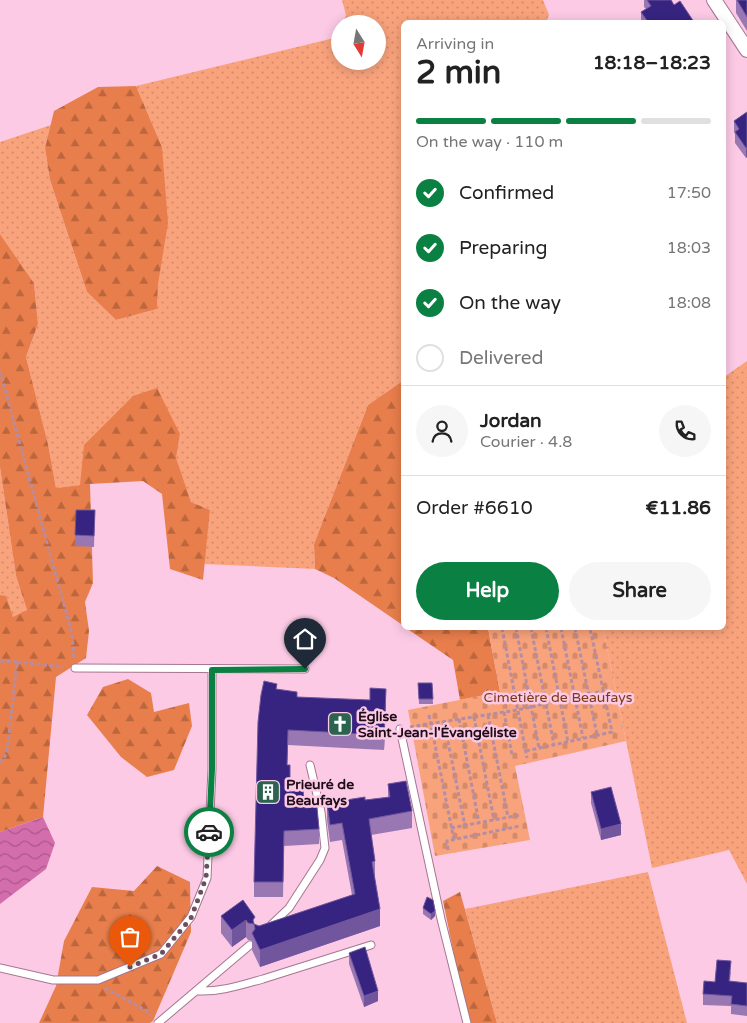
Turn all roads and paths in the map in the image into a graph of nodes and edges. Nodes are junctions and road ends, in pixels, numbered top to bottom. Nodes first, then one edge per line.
1 (714, 0) edge
2 (747, 50) edge
3 (0, 371) edge
4 (502, 630) edge
5 (516, 630) edge
6 (531, 630) edge
7 (546, 630) edge
8 (561, 630) edge
9 (575, 630) edge
10 (590, 630) edge
11 (0, 661) edge
12 (17, 662) junction
13 (75, 668) junction
14 (305, 669) dead end
15 (212, 670) junction
16 (604, 691) junction
17 (588, 694) junction
18 (574, 697) junction
19 (560, 701) junction
20 (546, 704) junction
21 (531, 707) junction
22 (517, 710) junction
23 (504, 712) junction
24 (488, 715) junction
25 (429, 716) dead end
26 (474, 717) junction
27 (459, 720) junction
28 (444, 722) junction
29 (431, 724) junction
30 (400, 729) joint
31 (597, 735) junction
32 (583, 738) junction
33 (568, 742) junction
34 (554, 744) junction
35 (539, 748) junction
36 (526, 751) junction
37 (512, 755) dead end
38 (527, 758) dead end
39 (0, 763) edge
40 (310, 765) dead end
41 (331, 811) edge
42 (322, 812) junction
43 (520, 815) dead end
44 (508, 817) junction
45 (494, 820) junction
46 (479, 823) junction
47 (465, 826) junction
48 (520, 826) dead end
49 (451, 828) junction
50 (454, 840) junction
51 (448, 850) dead end
52 (264, 932) edge
53 (250, 945) edge
54 (371, 945) dead end
55 (0, 968) edge
56 (98, 980) junction
57 (198, 991) junction
58 (160, 1021) edge
59 (467, 1023) edge

1 - 2 street
3 - 13 path
4 - 22 path
5 - 21 path
6 - 20 path
7 - 19 path
8 - 18 path
9 - 17 path
10 - 16 path
11 - 12 path
12 - 13 path
12 - 39 path
13 - 15 lane
14 - 15 lane
15 - 56 lane
16 - 17 path
16 - 31 path
17 - 18 path
17 - 31 path
18 - 19 path
18 - 32 path
19 - 20 path
19 - 33 path
20 - 21 path
20 - 34 path
21 - 22 path
21 - 35 path
22 - 23 path
22 - 36 path
23 - 24 path
23 - 37 path
24 - 26 path
24 - 44 path
25 - 29 path
26 - 27 path
26 - 45 path
27 - 28 path
27 - 46 path
28 - 29 path
28 - 47 path
29 - 30 path
29 - 49 path
30 - 59 lane
31 - 32 path
32 - 33 path
33 - 34 path
34 - 35 path
35 - 36 path
36 - 38 path
40 - 42 lane
41 - 42 lane
42 - 52 lane
43 - 44 path
44 - 45 path
45 - 46 path
46 - 47 path
47 - 49 path
48 - 50 path
49 - 50 path
50 - 51 path
53 - 57 lane
54 - 57 lane
55 - 56 lane
56 - 58 path
57 - 58 lane

